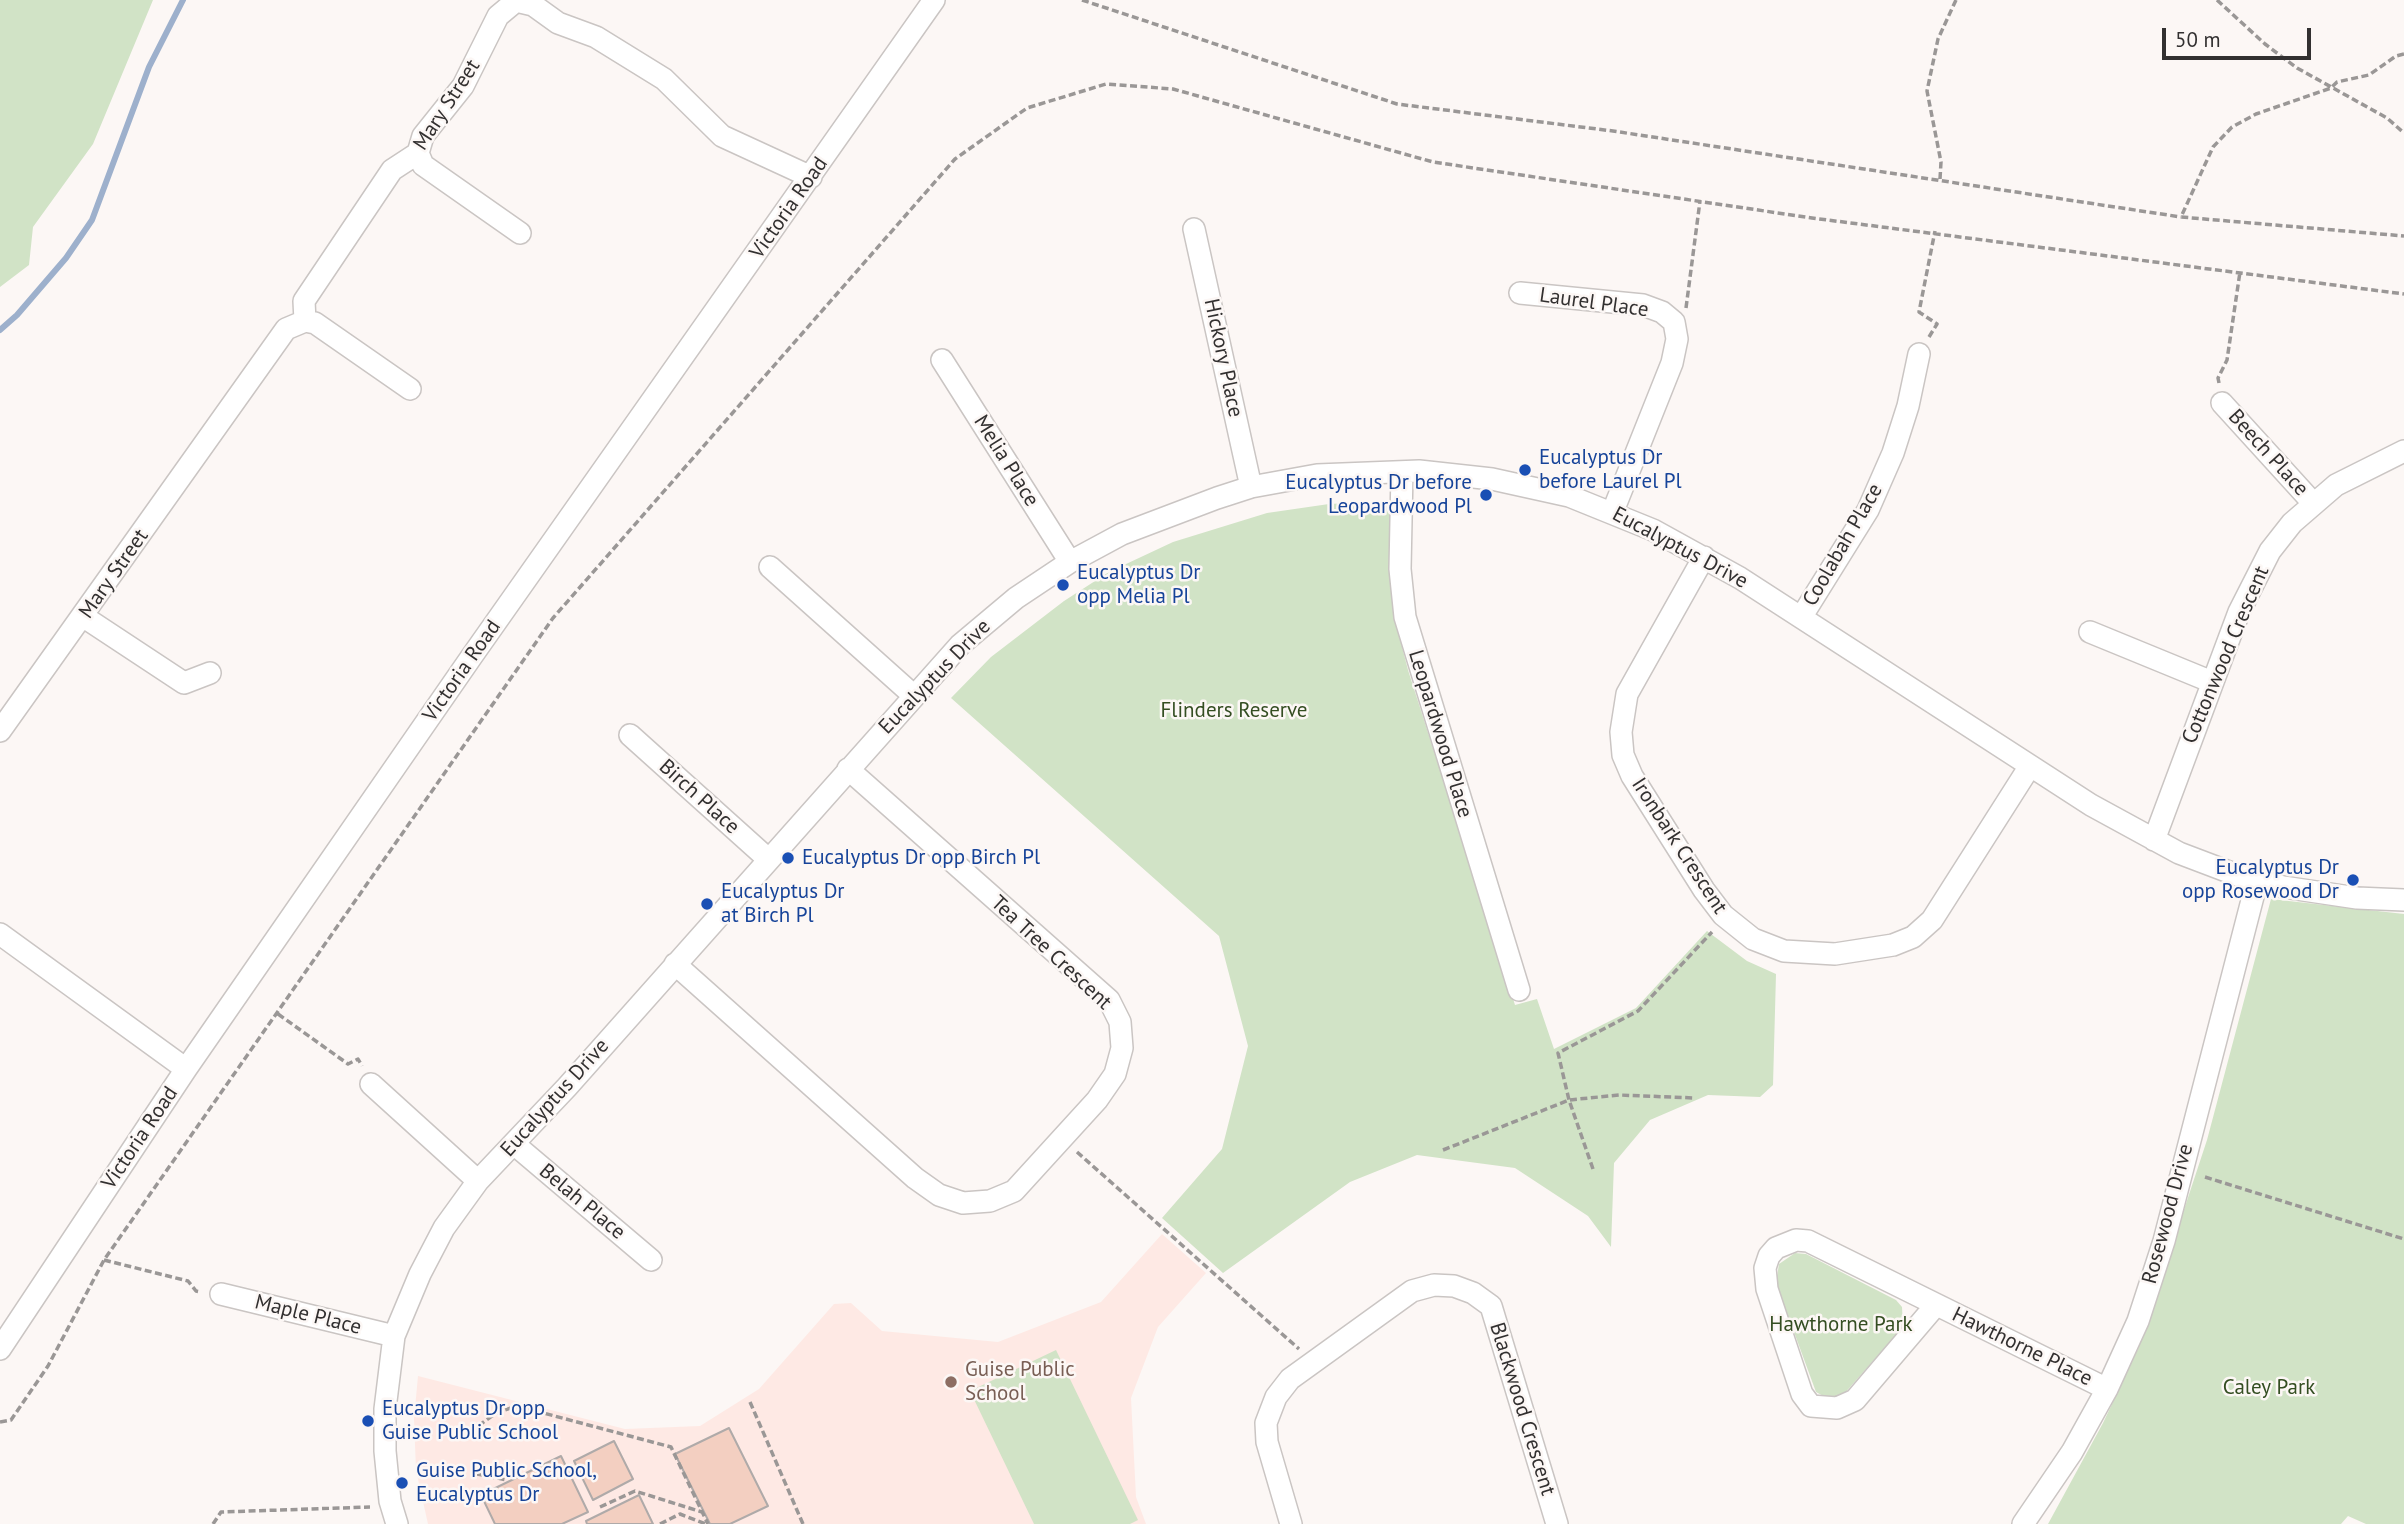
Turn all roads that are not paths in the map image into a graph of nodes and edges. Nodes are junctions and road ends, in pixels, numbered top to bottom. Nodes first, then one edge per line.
1 (934, 0) edge
2 (418, 153) junction
3 (811, 177) junction
4 (1195, 229) dead end
5 (520, 233) dead end
6 (1520, 293) dead end
7 (310, 322) junction
8 (1919, 354) road end
9 (942, 360) dead end
10 (410, 389) dead end
11 (2222, 403) road end
12 (2404, 451) edge
13 (1402, 472) junction
14 (1251, 488) junction
15 (2313, 503) junction
16 (1613, 511) junction
17 (1704, 558) junction
18 (1070, 562) junction
19 (770, 567) dead end
20 (1802, 616) junction
21 (84, 617) junction
22 (2090, 632) dead end
23 (210, 673) dead end
24 (2212, 682) junction
25 (913, 695) junction
26 (0, 731) edge
27 (630, 735) dead end
28 (2030, 766) junction
29 (848, 769) junction
30 (2154, 841) junction
31 (768, 859) junction
32 (2257, 881) junction
33 (2404, 900) edge
34 (0, 934) edge
35 (675, 964) junction
36 (1519, 990) dead end
37 (186, 1069) junction
38 (371, 1084) road end
39 (514, 1144) junction
40 (478, 1181) junction
41 (651, 1260) dead end
42 (221, 1294) road end
43 (1936, 1305) junction
44 (394, 1336) junction
45 (0, 1349) edge
46 (2107, 1389) junction
47 (397, 1524) edge
48 (1291, 1524) edge
49 (1558, 1524) edge
50 (2023, 1524) edge

1 - 3 street, Victoria Road
2 - 3 street, Mary Street
2 - 5 street
2 - 7 street, Mary Street
3 - 37 street, Victoria Road
4 - 14 street, Hickory Place
6 - 16 street, Laurel Place
7 - 10 street
7 - 21 street, Mary Street
8 - 20 street, Coolabah Place
9 - 18 street, Melia Place
11 - 15 street, Beech Place
12 - 15 street, Cottonwood Crescent
13 - 14 street, Eucalyptus Drive
13 - 16 street, Eucalyptus Drive
13 - 36 street, Leopardwood Place
14 - 18 street, Eucalyptus Drive
15 - 24 street, Cottonwood Crescent
16 - 17 street, Eucalyptus Drive
17 - 20 street, Eucalyptus Drive
17 - 28 street, Ironbark Crescent
18 - 25 street, Eucalyptus Drive
19 - 25 street
20 - 28 street, Eucalyptus Drive
21 - 23 street
21 - 26 street, Mary Street
22 - 24 street
24 - 30 street, Cottonwood Crescent
25 - 29 street, Eucalyptus Drive
27 - 31 street, Birch Place
28 - 30 street, Eucalyptus Drive
29 - 31 street, Eucalyptus Drive
29 - 35 street, Tea Tree Crescent
30 - 32 street, Eucalyptus Drive
31 - 35 street, Eucalyptus Drive
32 - 33 street, Eucalyptus Drive
32 - 46 street, Rosewood Drive
34 - 37 street
35 - 39 street, Eucalyptus Drive
37 - 45 street, Victoria Road
38 - 40 street
39 - 40 street, Eucalyptus Drive
39 - 41 street, Belah Place
40 - 44 street, Eucalyptus Drive
42 - 44 street, Maple Place
43 - 43 street, Hawthorne Place
43 - 46 street, Hawthorne Place
44 - 47 street, Eucalyptus Drive
46 - 50 street, Rosewood Drive
48 - 49 street, Blackwood Crescent

